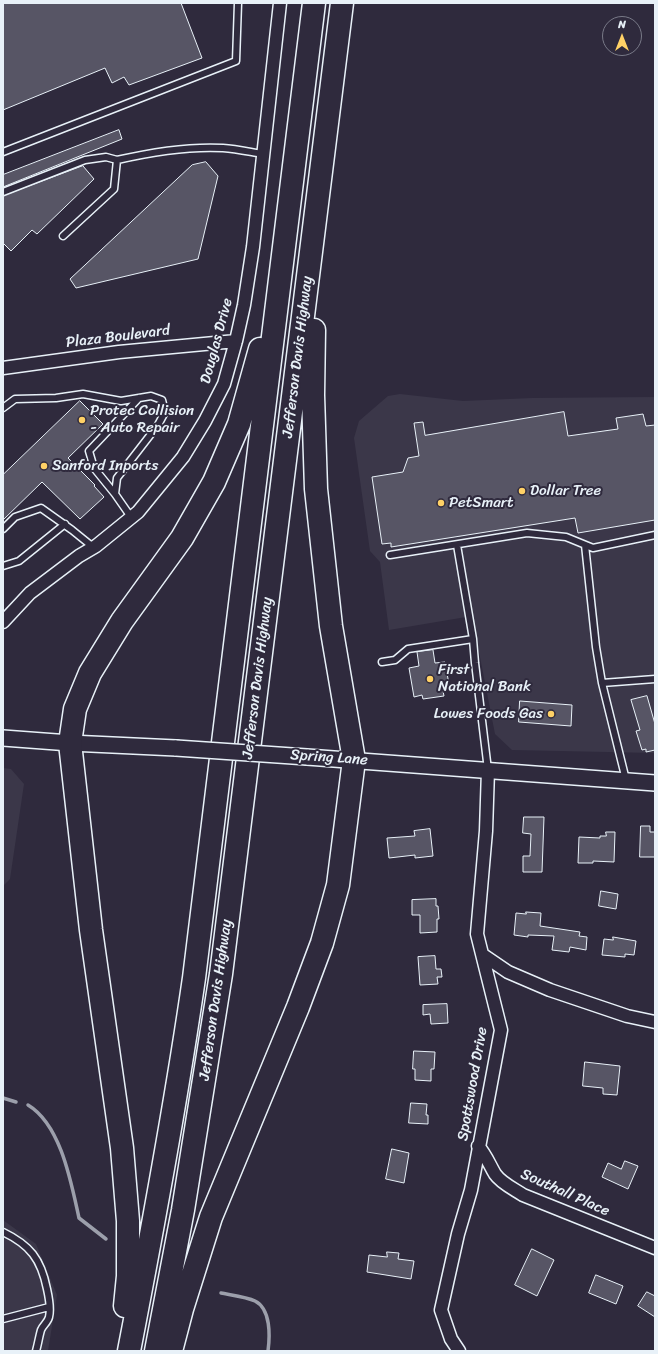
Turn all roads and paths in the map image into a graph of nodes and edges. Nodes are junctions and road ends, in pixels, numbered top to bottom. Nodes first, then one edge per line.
1 (238, 3) edge
2 (280, 3) edge
3 (314, 3) edge
4 (342, 3) edge
5 (3, 152) edge
6 (263, 154) junction
7 (117, 160) junction
8 (3, 192) edge
9 (314, 230) junction
10 (63, 236) dead end
11 (279, 295) junction
12 (236, 341) junction
13 (3, 368) edge
14 (139, 398) junction
15 (3, 408) edge
16 (115, 494) junction
17 (131, 517) junction
18 (65, 524) junction
19 (3, 530) edge
20 (655, 535) edge
21 (585, 545) junction
22 (457, 546) junction
23 (93, 548) junction
24 (390, 555) dead end
25 (3, 566) edge
26 (3, 622) edge
27 (473, 639) junction
28 (382, 662) dead end
29 (655, 679) edge
30 (602, 683) junction
31 (3, 738) edge
32 (70, 743) junction
33 (354, 760) junction
34 (488, 770) junction
35 (626, 780) junction
36 (655, 783) edge
37 (483, 955) junction
38 (655, 1022) edge
39 (478, 1146) junction
40 (3, 1232) edge
41 (655, 1248) edge
42 (49, 1307) junction
43 (3, 1319) edge
44 (36, 1351) edge
45 (126, 1351) edge
46 (129, 1351) edge
47 (156, 1351) edge
48 (171, 1351) edge
49 (459, 1351) edge

1 - 5 lane
2 - 6 street, Douglas Drive
3 - 11 highway, Jefferson Davis Highway
4 - 9 highway, Jefferson Davis Highway
6 - 7 lane
6 - 12 street, Douglas Drive
7 - 8 lane
7 - 10 lane
9 - 33 highway
9 - 47 highway, Jefferson Davis Highway
11 - 32 highway
11 - 46 highway, Jefferson Davis Highway
12 - 13 street, Plaza Boulevard
12 - 17 street, Douglas Drive
14 - 15 lane
14 - 16 lane
14 - 16 lane
16 - 17 lane
17 - 23 street, Douglas Drive
18 - 19 lane
18 - 23 lane
18 - 25 lane
20 - 21 lane
21 - 22 lane
21 - 30 lane
22 - 24 lane
22 - 27 lane
23 - 26 street, Douglas Drive
27 - 28 lane
27 - 34 lane
29 - 30 lane
30 - 35 lane
31 - 32 street, Spring Lane
32 - 33 street, Spring Lane, bridge
32 - 45 highway
33 - 34 street, Spring Lane
33 - 48 highway
34 - 35 street, Spring Lane
34 - 37 street, Spottswood Drive
35 - 36 street, Spring Lane
37 - 38 street
37 - 39 street, Spottswood Drive
39 - 41 street, Southall Place
39 - 49 street, Spottswood Drive
40 - 42 lane
42 - 43 lane
42 - 44 lane

